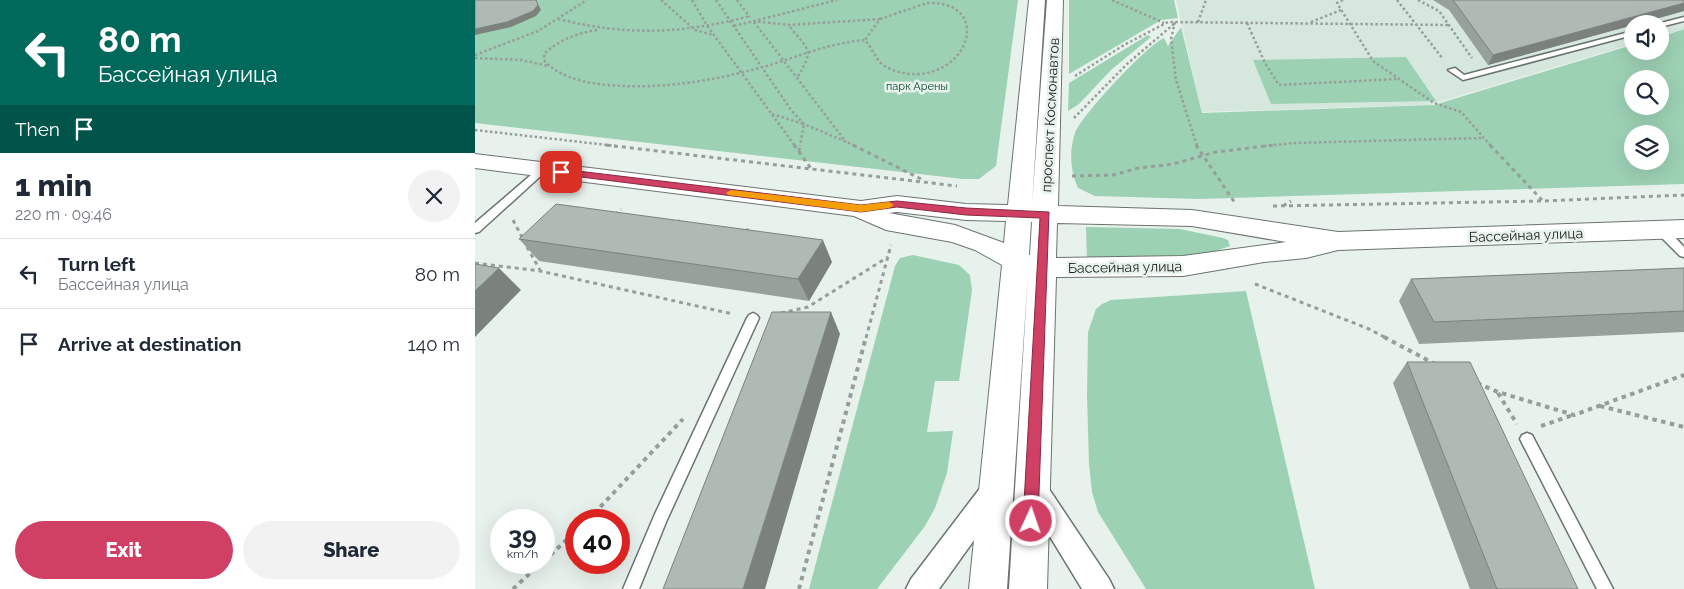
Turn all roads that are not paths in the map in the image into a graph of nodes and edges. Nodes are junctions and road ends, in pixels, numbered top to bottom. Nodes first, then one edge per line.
1 (1037, 0) edge
2 (1055, 0) edge
3 (1684, 19) edge
4 (1669, 23) edge
5 (1624, 35) edge
6 (1452, 70) road end
7 (475, 161) edge
8 (542, 170) junction
9 (861, 209) junction
10 (1019, 214) junction
11 (1045, 215) junction
12 (475, 229) edge
13 (1673, 230) edge
14 (1338, 241) junction
15 (1684, 253) edge
16 (1014, 260) junction
17 (1043, 268) junction
18 (753, 318) road end
19 (1525, 436) road end
20 (1032, 486) junction
21 (996, 488) junction
22 (631, 589) edge
23 (921, 589) edge
24 (988, 589) edge
25 (1028, 589) edge
26 (1099, 589) edge
27 (1605, 589) edge

1 - 10 street, проспект Космонавтов
2 - 11 street, проспект Космонавтов
3 - 4 lane
5 - 6 lane
7 - 8 street, Бассейная улица
8 - 9 street, Бассейная улица
8 - 12 lane
9 - 10 street, Бассейная улица
9 - 16 street, Бассейная улица
10 - 11 street, Бассейная улица
10 - 16 street, проспект Космонавтов
11 - 14 street, Бассейная улица
11 - 17 street, проспект Космонавтов
13 - 14 street, Бассейная улица
13 - 15 lane
14 - 17 street, Бассейная улица
16 - 17 street, Бассейная улица
16 - 21 street, проспект Космонавтов
17 - 20 street, проспект Космонавтов
18 - 22 lane
19 - 27 lane
20 - 25 street, проспект Космонавтов
20 - 26 street
21 - 23 street
21 - 24 street, проспект Космонавтов

